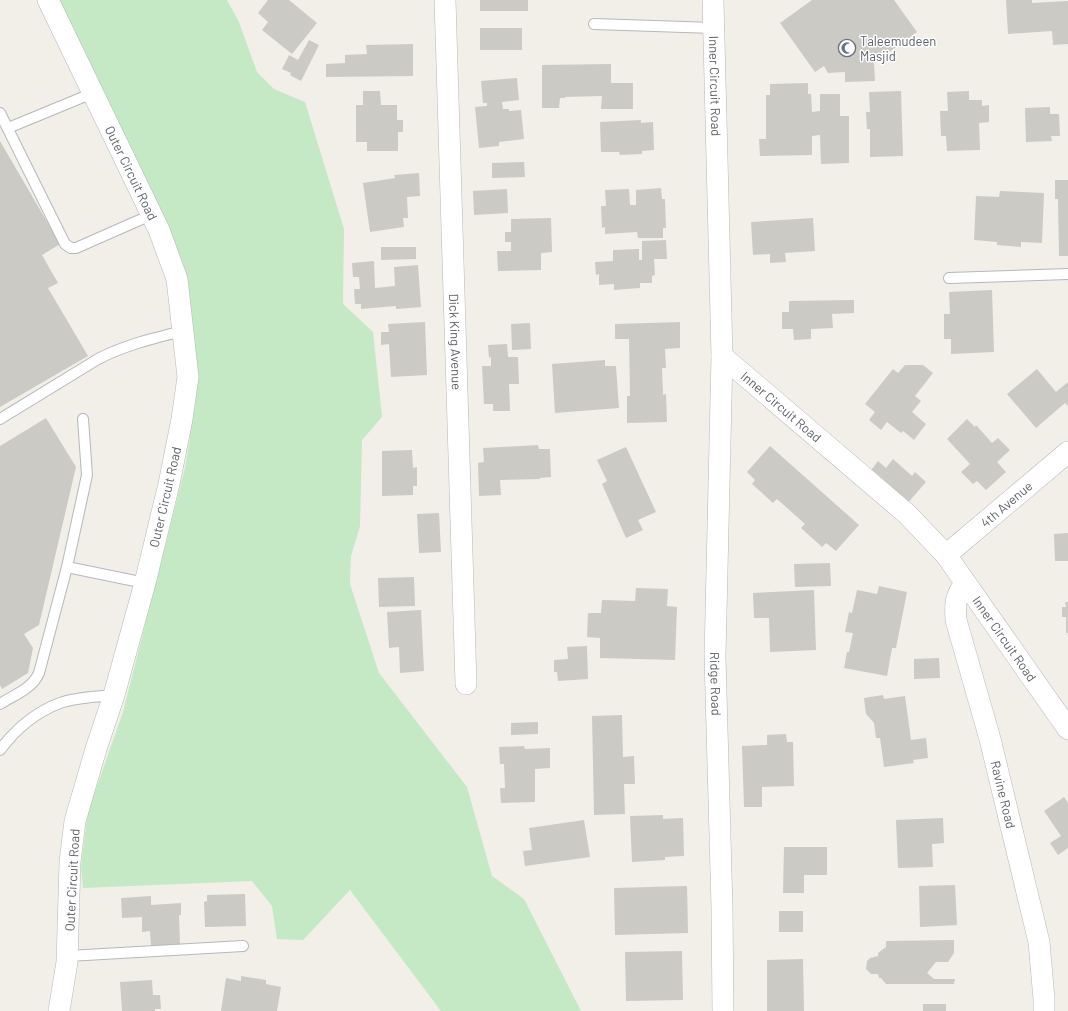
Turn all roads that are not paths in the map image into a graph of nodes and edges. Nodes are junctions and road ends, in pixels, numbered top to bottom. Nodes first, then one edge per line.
1 (48, 0) edge
2 (445, 0) edge
3 (713, 0) edge
4 (594, 24) dead end
5 (714, 28) junction
6 (93, 93) junction
7 (0, 113) edge
8 (8, 128) junction
9 (151, 215) junction
10 (1068, 274) edge
11 (949, 278) dead end
12 (183, 331) junction
13 (722, 356) junction
14 (0, 419) edge
15 (83, 419) dead end
16 (1068, 452) edge
17 (946, 555) junction
18 (67, 566) junction
19 (964, 582) junction
20 (145, 583) junction
21 (466, 684) dead end
22 (114, 695) junction
23 (0, 704) edge
24 (1068, 729) edge
25 (0, 750) edge
26 (243, 946) dead end
27 (68, 956) junction
28 (59, 1011) edge
29 (723, 1011) edge
30 (1044, 1011) edge

1 - 6 street, Outer Circuit Road
2 - 21 street, Dick King Avenue
3 - 5 street, Inner Circuit Road
4 - 5 lane
5 - 13 street, Inner Circuit Road
6 - 8 lane
6 - 9 street, Outer Circuit Road
7 - 8 lane
8 - 9 lane
9 - 12 street, Outer Circuit Road
10 - 11 lane
12 - 14 lane
12 - 20 street, Outer Circuit Road
13 - 17 street, Inner Circuit Road
13 - 29 street, Ridge Road
15 - 18 lane
16 - 17 street, 4th Avenue
17 - 19 street, Inner Circuit Road
18 - 20 lane
18 - 23 lane
19 - 24 street, Inner Circuit Road
19 - 30 street, Ravine Road
20 - 22 street, Outer Circuit Road
22 - 25 lane
22 - 27 street, Outer Circuit Road
26 - 27 lane
27 - 28 street, Outer Circuit Road

